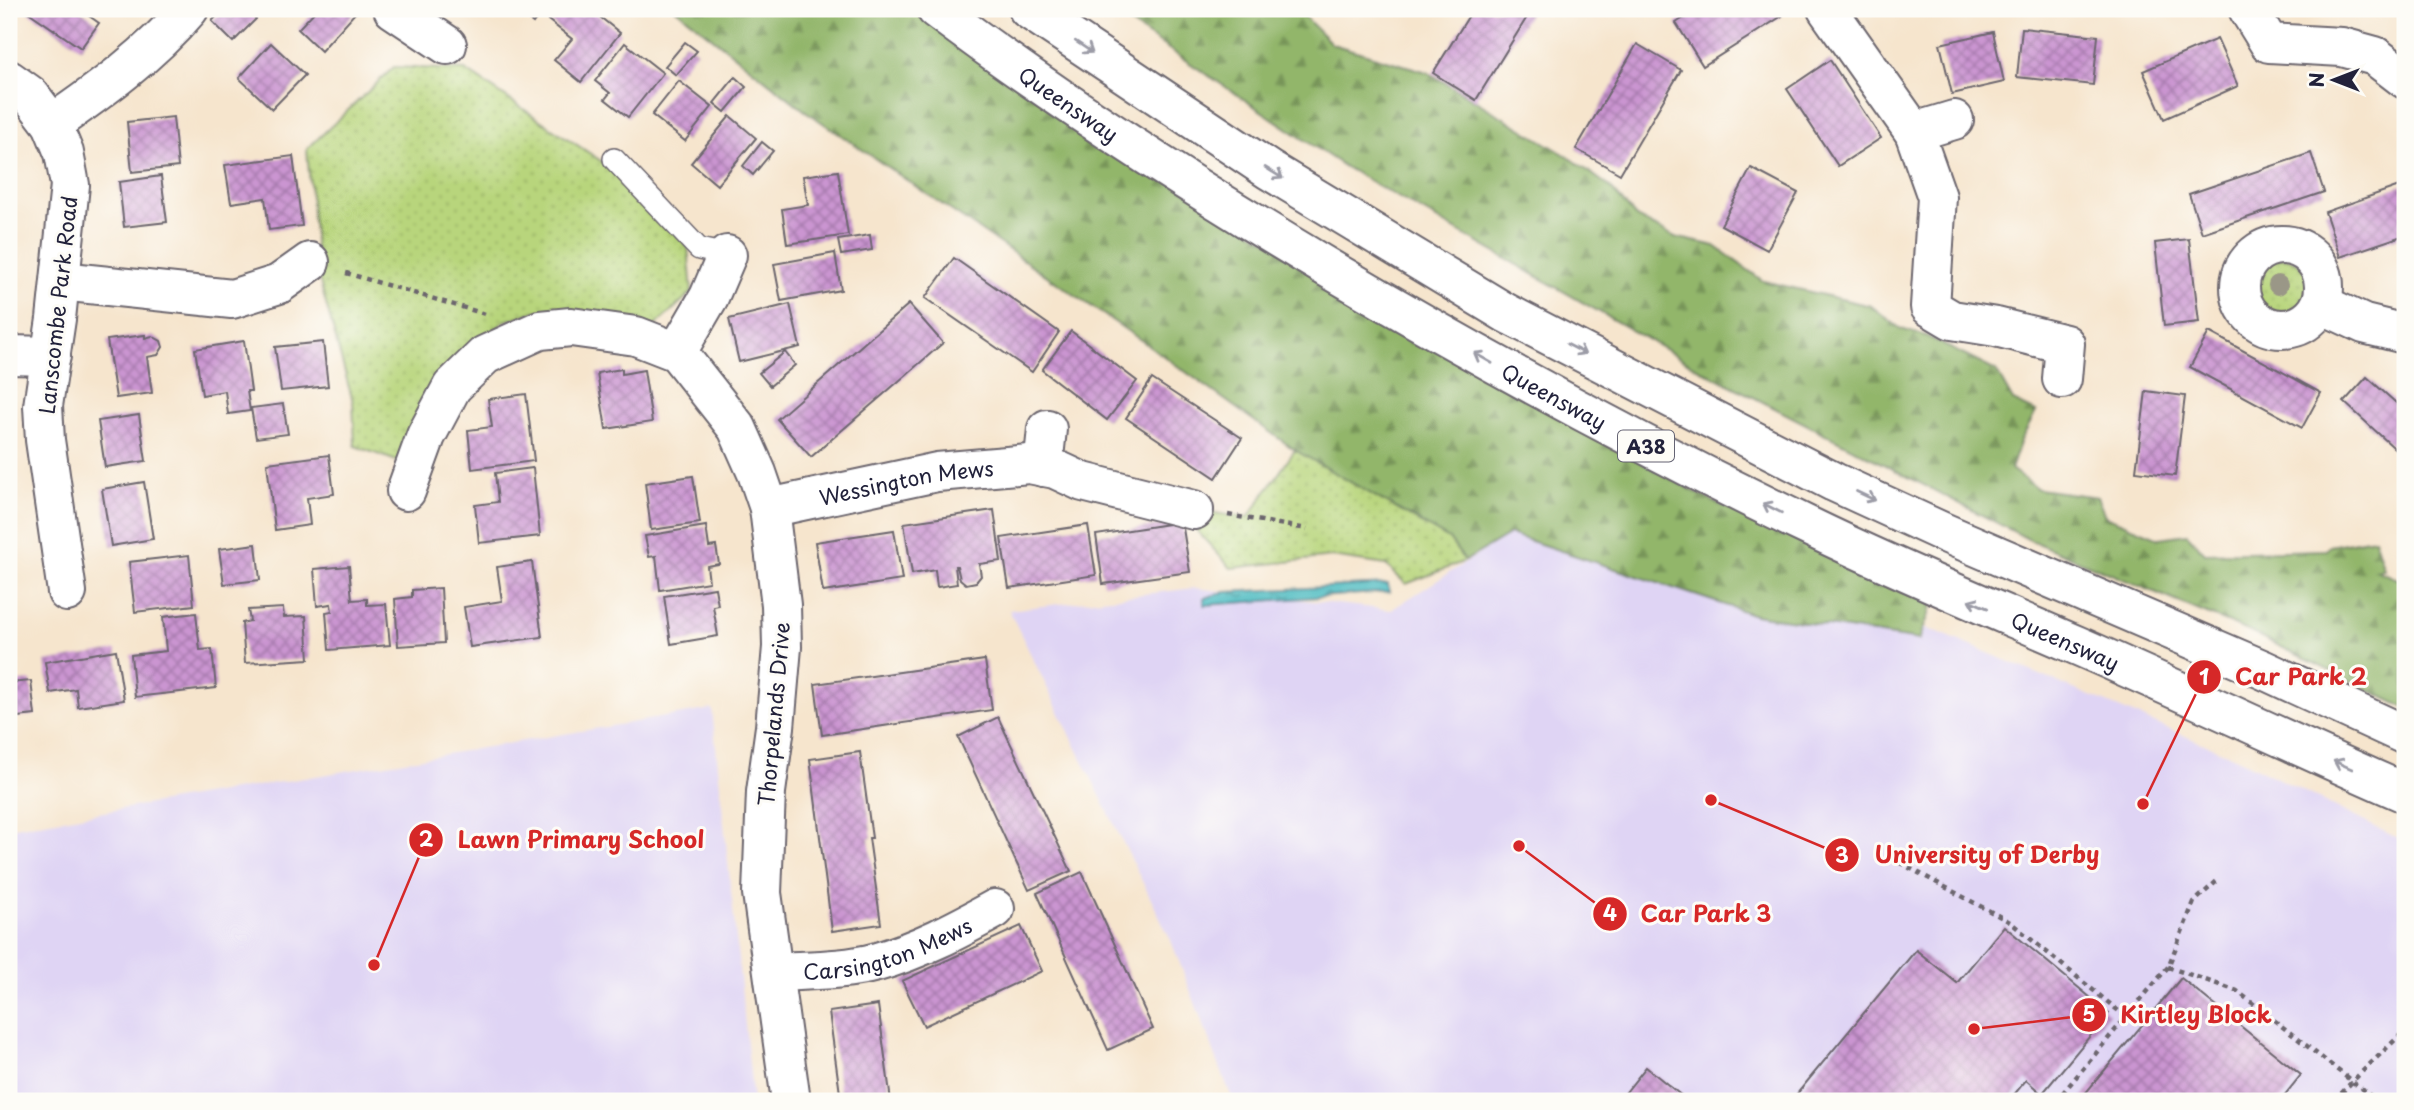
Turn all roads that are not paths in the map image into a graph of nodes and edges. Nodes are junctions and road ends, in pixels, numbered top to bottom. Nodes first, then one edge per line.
1 (189, 9) edge
2 (393, 9) edge
3 (936, 9) edge
4 (1028, 9) edge
5 (1827, 9) edge
6 (2248, 9) edge
7 (447, 45) dead end
8 (2405, 79) edge
9 (9, 80) edge
10 (1954, 120) dead end
11 (52, 124) junction
12 (1914, 132) junction
13 (614, 159) dead end
14 (727, 255) joint
15 (310, 262) road end
16 (61, 281) junction
17 (2320, 304) dead end
18 (2405, 334) edge
19 (677, 352) junction
20 (9, 355) edge
21 (51, 356) junction
22 (2062, 379) dead end
23 (1047, 429) dead end
24 (1043, 467) junction
25 (407, 491) dead end
26 (769, 508) junction
27 (1194, 510) road end
28 (67, 592) dead end
29 (2405, 735) edge
30 (2405, 793) edge
31 (995, 909) dead end
32 (775, 972) junction
33 (791, 1101) edge

1 - 11 main road
2 - 7 main road
30 -> 3 main road, Queensway / A38
4 -> 29 main road, A38
5 - 12 main road
6 - 8 main road
9 - 11 main road, Lanscombe Park Road
10 - 12 main road
11 - 16 main road, Lanscombe Park Road
12 - 22 main road
13 - 14 lane
14 - 19 main road
15 - 16 main road
16 - 21 main road, Lanscombe Park Road
17 - 18 main road
19 - 25 main road
19 - 26 main road, Thorpelands Drive
20 - 21 main road
21 - 28 main road, Lanscombe Park Road
23 - 24 main road
24 - 26 main road, Wessington Mews
24 - 27 main road, Wessington Mews
26 - 32 main road, Thorpelands Drive
31 - 32 main road, Carsington Mews
32 - 33 main road, Thorpelands Drive

